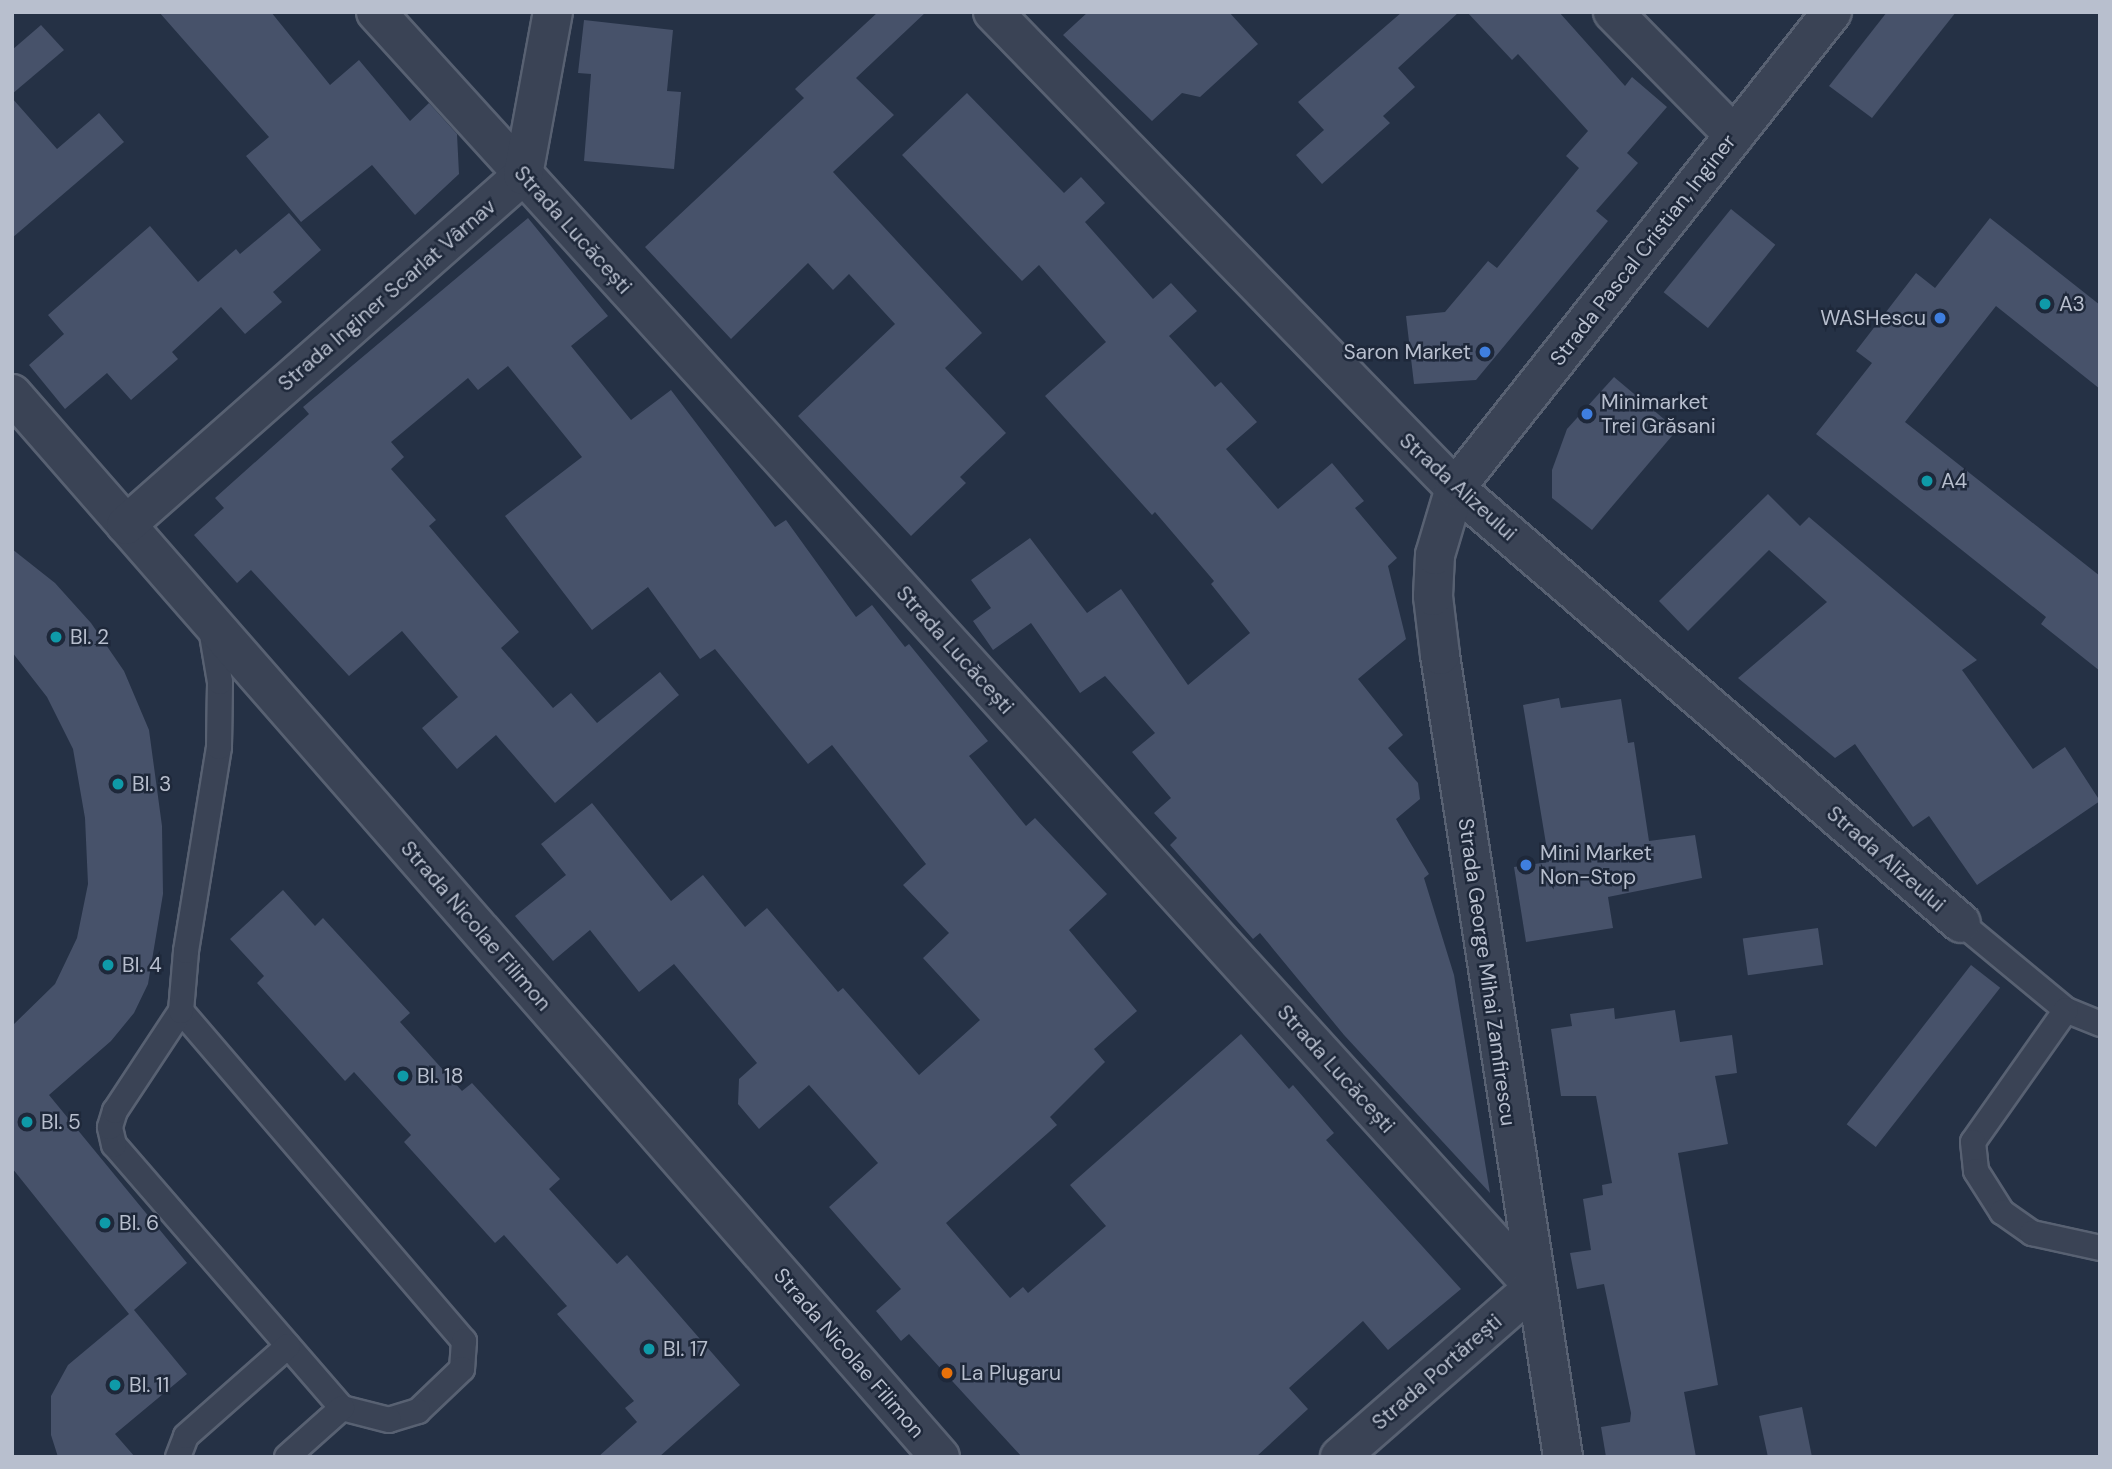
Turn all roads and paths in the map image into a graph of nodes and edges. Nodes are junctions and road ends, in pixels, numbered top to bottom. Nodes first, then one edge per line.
1 (376, 12) edge
2 (553, 12) edge
3 (993, 12) edge
4 (1613, 12) edge
5 (1832, 12) edge
6 (1734, 135) junction
7 (523, 175) junction
8 (12, 394) edge
9 (1455, 488) junction
10 (126, 525) junction
11 (210, 621) junction
12 (1961, 923) joint
13 (2066, 1010) junction
14 (181, 1011) junction
15 (2100, 1024) edge
16 (2100, 1248) edge
17 (1534, 1287) junction
18 (288, 1346) junction
19 (342, 1408) junction
20 (178, 1457) edge
21 (287, 1457) edge
22 (940, 1457) edge
23 (1340, 1457) edge
24 (1563, 1457) edge

1 - 7 street, Strada Lucăcești
2 - 7 street
3 - 9 street, Strada Alizeului
4 - 6 street
5 - 6 street, Strada Pascal Cristian, Inginer
6 - 9 street, Strada Pascal Cristian, Inginer
7 - 10 street, Strada Inginer Scarlat Vârnav
7 - 17 street, Strada Lucăcești
8 - 10 street, Strada Nicolae Filimon
9 - 12 street, Strada Alizeului
9 - 17 street, Strada George Mihai Zamfirescu
10 - 11 street, Strada Nicolae Filimon
11 - 14 lane
11 - 22 street, Strada Nicolae Filimon
12 - 13 lane
13 - 15 lane
13 - 16 lane
14 - 18 lane
14 - 19 lane
17 - 23 street, Strada Portărești
17 - 24 street, Strada George Mihai Zamfirescu
18 - 19 lane
18 - 20 lane
19 - 21 lane

